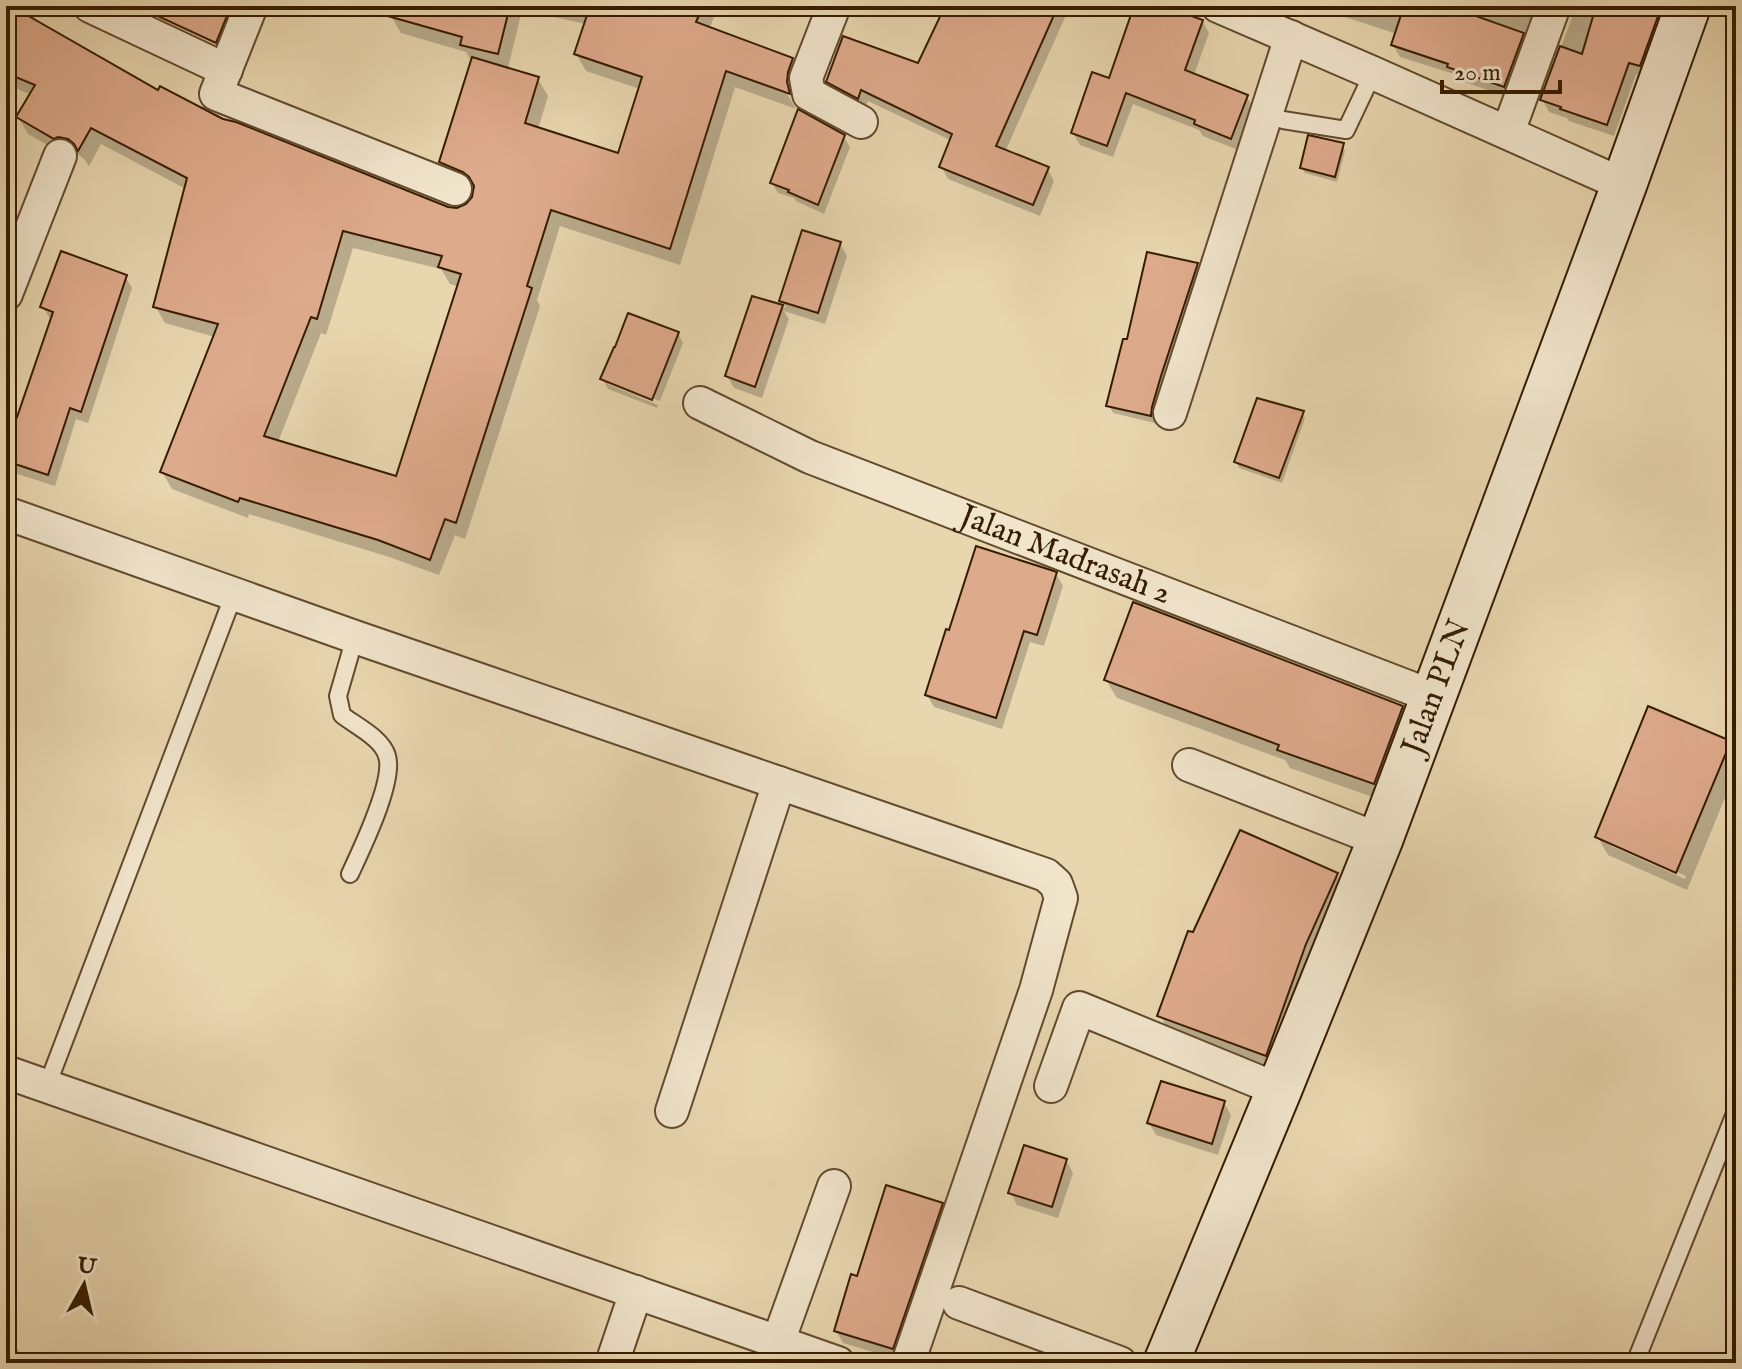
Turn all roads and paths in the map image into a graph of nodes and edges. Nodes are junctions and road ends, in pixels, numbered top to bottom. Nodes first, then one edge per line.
1 (90, 6) edge
2 (251, 6) edge
3 (834, 6) edge
4 (1218, 6) edge
5 (1554, 6) edge
6 (1688, 6) edge
7 (1279, 24) edge
8 (1373, 73) junction
9 (221, 82) junction
10 (1265, 114) junction
11 (861, 122) dead end
12 (1508, 132) junction
13 (60, 156) dead end
14 (1624, 185) junction
15 (455, 189) dead end
16 (6, 294) edge
17 (700, 403) dead end
18 (1170, 413) dead end
19 (6, 513) edge
20 (234, 594) junction
21 (355, 637) junction
22 (1434, 697) junction
23 (1189, 765) dead end
24 (779, 783) junction
25 (1380, 840) junction
26 (350, 874) dead end
27 (6, 1072) edge
28 (47, 1086) junction
29 (1051, 1086) dead end
30 (1279, 1090) junction
31 (672, 1111) dead end
32 (1736, 1111) edge
33 (834, 1186) dead end
34 (636, 1292) junction
35 (959, 1303) dead end
36 (778, 1342) junction
37 (612, 1363) edge
38 (838, 1363) edge
39 (908, 1363) edge
40 (1120, 1363) edge
41 (1166, 1363) edge
42 (1635, 1363) edge

1 - 9 street
2 - 9 street
3 - 11 street
4 - 7 street
5 - 12 street
6 - 14 street, Jalan PLN
7 - 8 street
7 - 10 street
8 - 10 lane
8 - 12 street
9 - 15 street
10 - 18 street
12 - 14 street
13 - 16 street
14 - 22 street, Jalan PLN
17 - 22 street, Jalan Madrasah 2
19 - 20 street
20 - 21 street
20 - 28 lane
21 - 24 street
21 - 26 lane
22 - 25 street, Jalan PLN
23 - 25 street
24 - 31 street
24 - 39 street
25 - 30 street, Jalan PLN
27 - 28 street
28 - 34 street
29 - 30 street
30 - 41 street, Jalan PLN
32 - 42 lane
33 - 36 street
34 - 36 street
34 - 37 street
35 - 40 street
36 - 38 street

